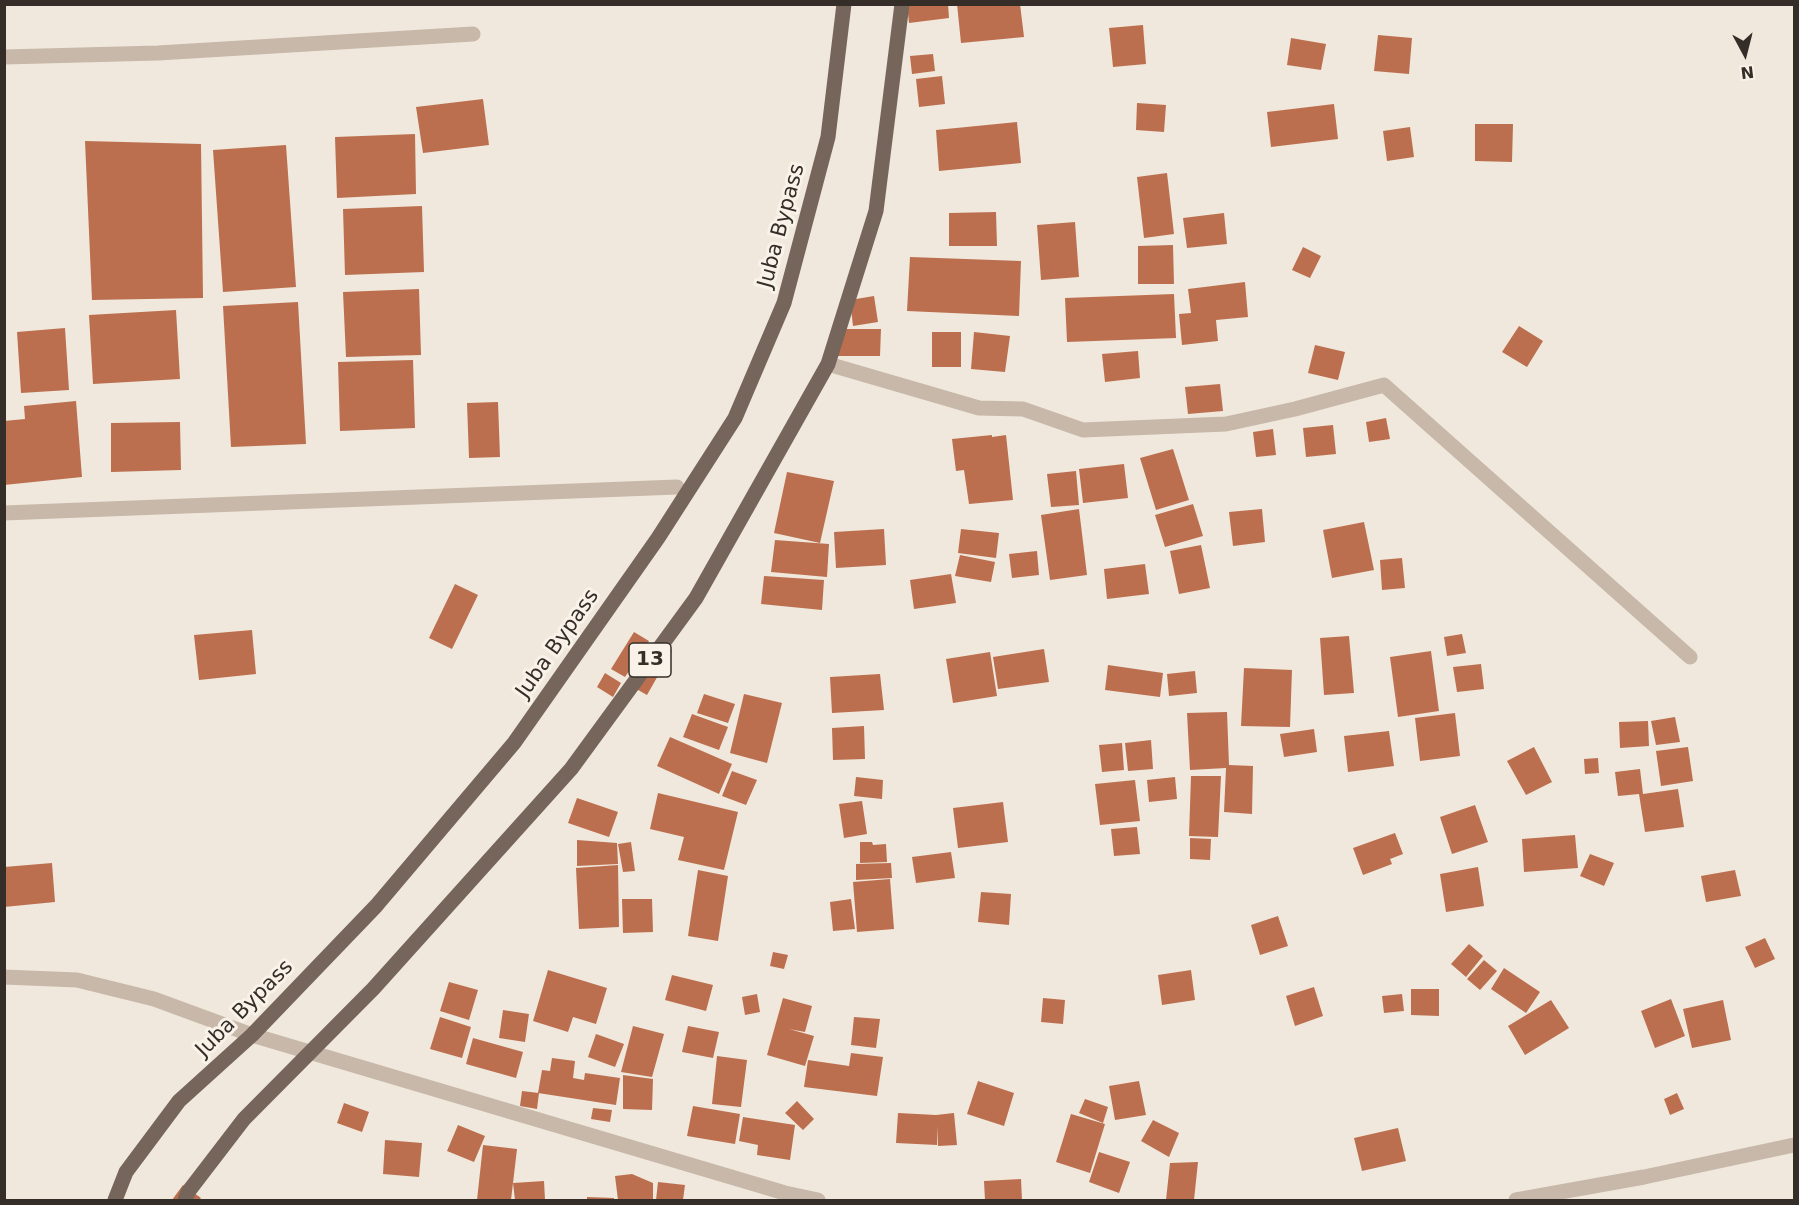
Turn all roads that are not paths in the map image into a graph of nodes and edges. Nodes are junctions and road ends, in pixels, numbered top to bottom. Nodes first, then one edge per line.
1 (844, 4) edge
2 (902, 4) edge
3 (473, 34) dead end
4 (4, 57) edge
5 (828, 364) junction
6 (677, 487) dead end
7 (4, 513) edge
8 (1690, 657) dead end
9 (4, 977) edge
10 (252, 1035) junction
11 (1794, 1145) edge
12 (785, 1197) edge
13 (115, 1200) edge
14 (185, 1200) edge
15 (818, 1200) edge
16 (1516, 1200) edge

1 - 10 main road, Juba Bypass
2 - 5 main road, 13
3 - 4 street
5 - 8 street
5 - 14 main road, 13
6 - 7 street
9 - 10 street
10 - 12 street
10 - 13 main road, Juba Bypass
11 - 16 street
12 - 15 street

